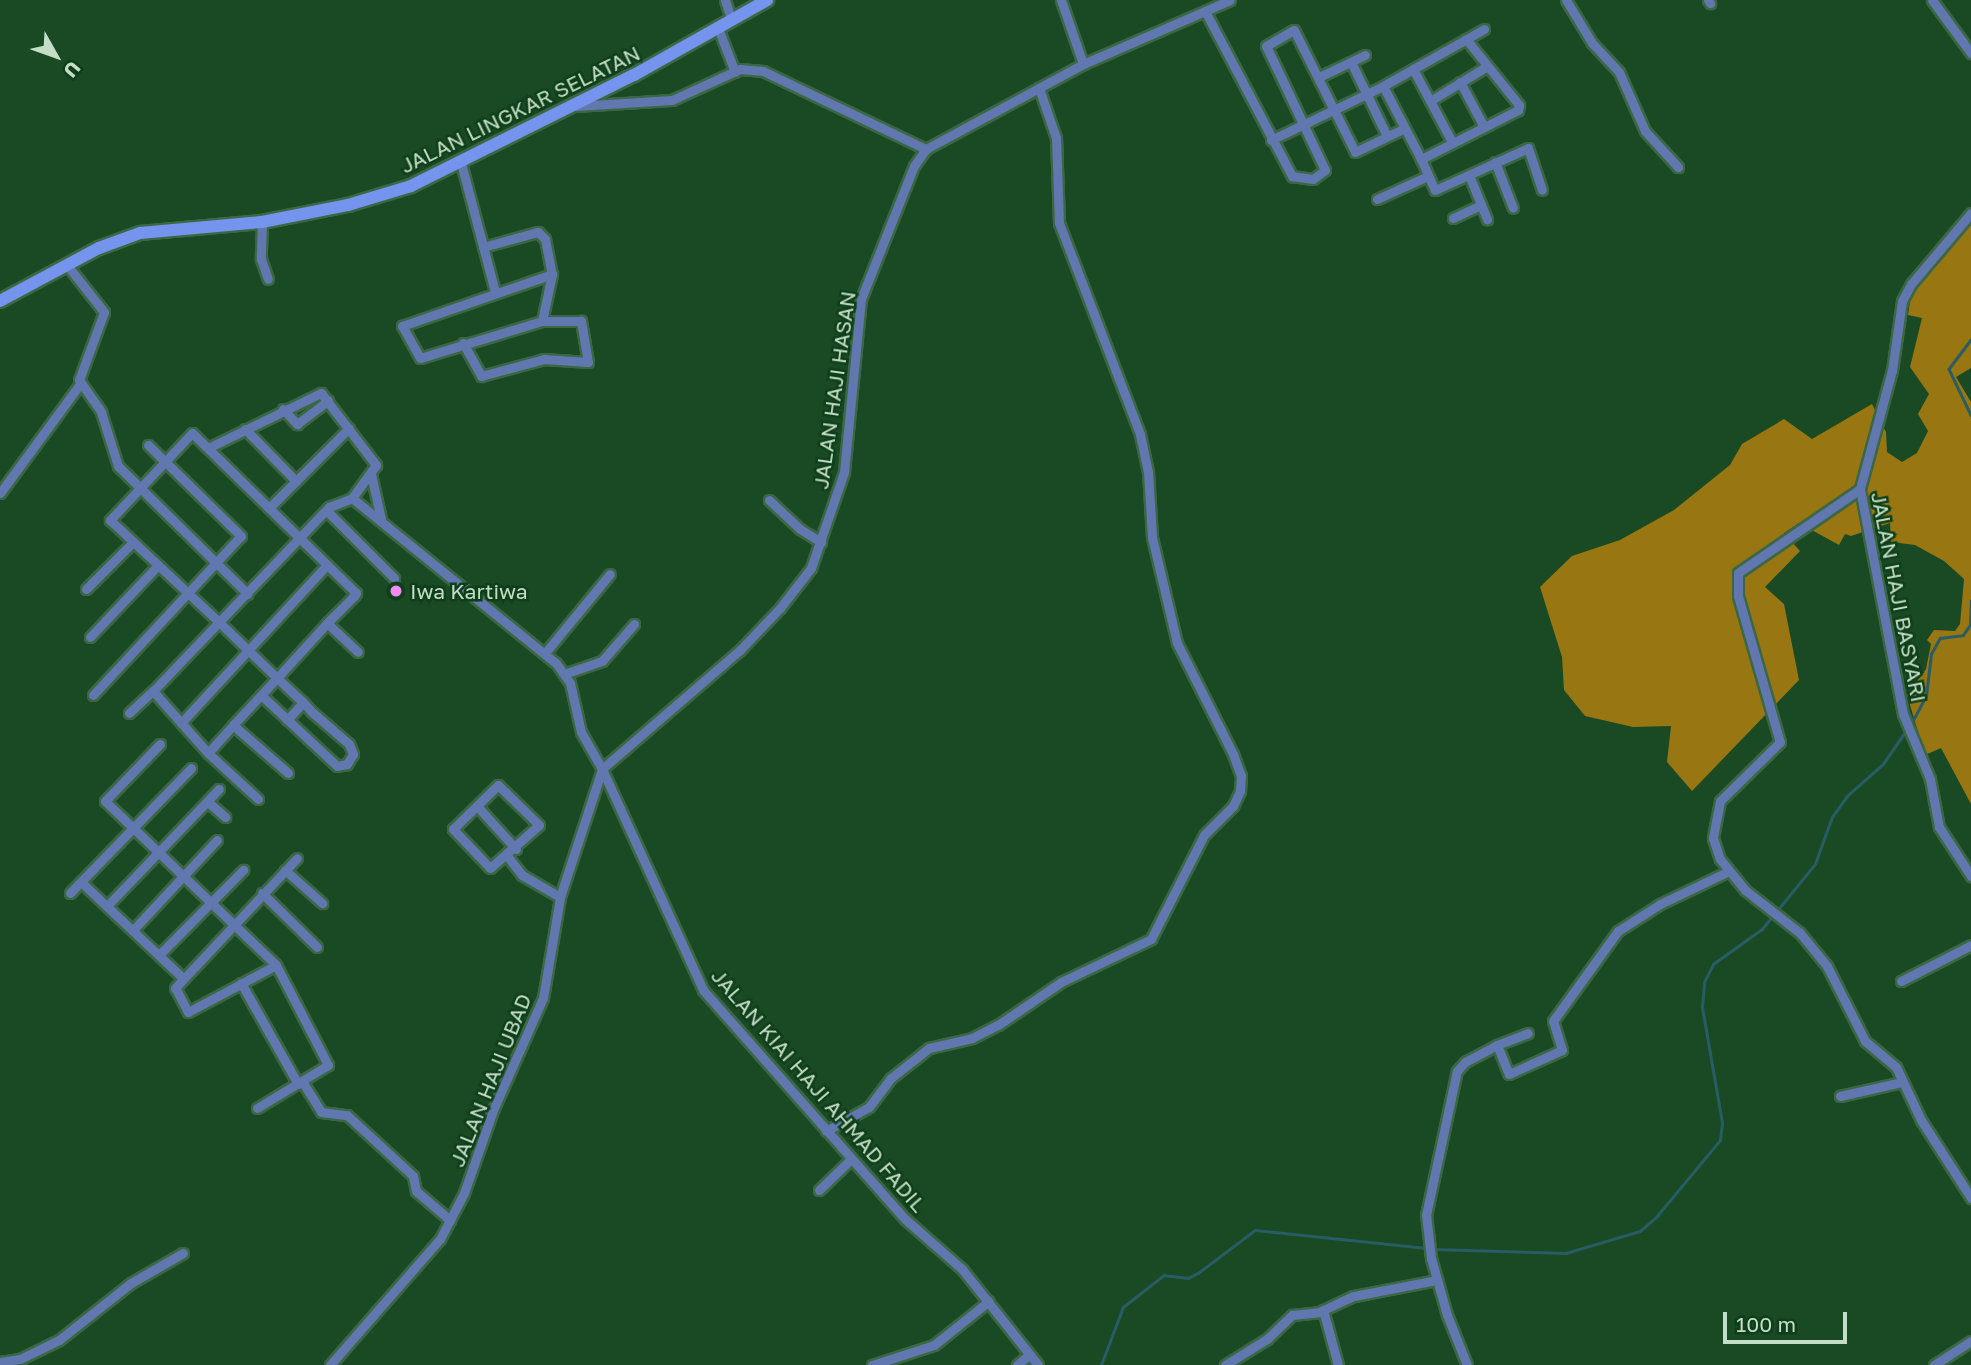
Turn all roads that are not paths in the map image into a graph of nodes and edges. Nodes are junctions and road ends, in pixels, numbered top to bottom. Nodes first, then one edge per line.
1 (725, 0) edge
2 (766, 0) edge
3 (1061, 0) edge
4 (1230, 0) edge
5 (1567, 0) edge
6 (1932, 0) edge
7 (1205, 11) junction
8 (731, 19) junction
9 (718, 29) junction
10 (1484, 29) dead end
11 (1466, 39) junction
12 (1971, 53) edge
13 (1366, 54) dead end
14 (1351, 62) junction
15 (1083, 64) junction
16 (1486, 67) junction
17 (1413, 69) junction
18 (735, 72) junction
19 (1319, 77) junction
20 (1460, 82) junction
21 (1383, 86) junction
22 (1039, 88) junction
23 (1367, 94) junction
24 (1430, 101) junction
25 (576, 106) junction
26 (1334, 109) junction
27 (1302, 125) junction
28 (1484, 127) junction
29 (1405, 128) junction
30 (1387, 136) junction
31 (1271, 140) junction
32 (1452, 142) junction
33 (926, 149) junction
34 (1420, 159) junction
35 (461, 163) junction
36 (1495, 163) junction
37 (1678, 167) dead end
38 (1469, 174) junction
39 (1428, 176) junction
40 (1542, 190) dead end
41 (1377, 199) dead end
42 (1481, 205) junction
43 (1513, 208) dead end
44 (1971, 214) edge
45 (1453, 218) dead end
46 (1487, 219) dead end
47 (262, 222) junction
48 (483, 247) junction
49 (67, 265) junction
50 (552, 274) junction
51 (268, 279) dead end
52 (495, 292) junction
53 (0, 301) edge
54 (542, 321) junction
55 (463, 344) junction
56 (80, 384) junction
57 (328, 401) junction
58 (283, 409) junction
59 (349, 428) junction
60 (245, 429) junction
61 (148, 444) dead end
62 (208, 448) junction
63 (165, 463) junction
64 (371, 474) junction
65 (296, 481) junction
66 (139, 488) junction
67 (1860, 489) junction
68 (0, 492) edge
69 (352, 498) junction
70 (769, 500) dead end
71 (269, 508) junction
72 (327, 511) junction
73 (381, 519) junction
74 (301, 539) junction
75 (134, 542) junction
76 (821, 542) junction
77 (215, 563) junction
78 (158, 565) junction
79 (327, 565) junction
80 (610, 575) dead end
81 (394, 578) dead end
82 (86, 589) dead end
83 (188, 592) junction
84 (248, 594) junction
85 (220, 623) junction
86 (327, 623) junction
87 (634, 624) dead end
88 (90, 637) dead end
89 (248, 650) junction
90 (358, 652) dead end
91 (545, 653) junction
92 (564, 674) junction
93 (277, 678) junction
94 (153, 691) junction
95 (93, 695) dead end
96 (261, 695) junction
97 (303, 702) junction
98 (129, 713) dead end
99 (287, 720) junction
100 (181, 723) junction
101 (233, 726) junction
102 (160, 744) dead end
103 (208, 753) junction
104 (191, 768) dead end
105 (602, 769) junction
106 (288, 774) dead end
107 (219, 789) dead end
108 (258, 799) dead end
109 (208, 802) junction
110 (477, 806) junction
111 (225, 817) dead end
112 (133, 825) junction
113 (217, 840) dead end
114 (516, 849) junction
115 (160, 851) junction
116 (508, 857) junction
117 (297, 858) dead end
118 (243, 870) dead end
119 (285, 870) junction
120 (1729, 871) junction
121 (185, 875) junction
122 (1971, 876) edge
123 (81, 881) junction
124 (70, 893) dead end
125 (262, 893) junction
126 (560, 897) junction
127 (211, 900) junction
128 (322, 903) dead end
129 (107, 906) junction
130 (235, 923) junction
131 (133, 930) junction
132 (1971, 945) edge
133 (317, 947) dead end
134 (159, 956) junction
135 (276, 965) junction
136 (184, 979) junction
137 (1901, 981) dead end
138 (241, 983) junction
139 (1528, 1033) dead end
140 (1497, 1045) junction
141 (1902, 1082) junction
142 (300, 1083) junction
143 (1840, 1096) dead end
144 (257, 1108) dead end
145 (826, 1130) junction
146 (851, 1159) junction
147 (819, 1189) dead end
148 (1971, 1198) edge
149 (450, 1220) junction
150 (183, 1253) dead end
151 (1437, 1280) junction
152 (989, 1301) junction
153 (1324, 1310) junction
154 (1971, 1341) edge
155 (1029, 1355) junction
156 (0, 1362) edge
157 (330, 1365) edge
158 (872, 1365) edge
159 (1017, 1365) edge
160 (1038, 1365) edge
161 (1225, 1365) edge
162 (1338, 1365) edge
163 (1467, 1365) edge
164 (1934, 1365) edge

1 - 8 street
2 - 8 street, JALAN LINGKAR SELATAN
3 - 15 street
4 - 7 street
5 - 37 street
6 - 12 street
7 - 15 street
7 - 31 street
8 - 9 street, JALAN LINGKAR SELATAN
9 - 18 street
9 - 25 street, JALAN LINGKAR SELATAN
10 - 11 street
11 - 16 street
11 - 17 street
13 - 14 street
14 - 19 street
14 - 23 street
15 - 22 street
16 - 20 street
16 - 28 street
17 - 21 street
17 - 24 street
18 - 25 street
18 - 33 street
19 - 26 street
19 - 27 street
20 - 24 street
20 - 28 street
21 - 23 street
21 - 29 street
22 - 33 street
22 - 145 street
23 - 26 street
23 - 30 street
24 - 32 street
25 - 35 street, JALAN LINGKAR SELATAN
26 - 27 street
26 - 30 street
27 - 31 street
27 - 31 street
28 - 32 street
29 - 30 street
29 - 34 street
32 - 34 street
33 - 76 street, JALAN HAJI HASAN
34 - 39 street
35 - 47 street, JALAN LINGKAR SELATAN
35 - 48 street
36 - 38 street
36 - 40 street
36 - 43 street
38 - 39 street
38 - 42 street
39 - 41 street
42 - 45 street
42 - 46 street
44 - 67 street, JALAN HAJI BASYARI
47 - 49 street, JALAN LINGKAR SELATAN
47 - 51 street
48 - 50 street
48 - 52 street
49 - 53 street, JALAN LINGKAR SELATAN
49 - 56 street
50 - 52 street
50 - 54 street
52 - 55 street
54 - 55 street
54 - 55 street
56 - 66 street
56 - 68 street
57 - 58 street
57 - 58 street
57 - 59 street
58 - 60 street
59 - 64 street
59 - 65 street
60 - 62 street
60 - 65 street
61 - 63 street
62 - 63 street
62 - 71 street
63 - 66 street
63 - 77 street
64 - 69 street
64 - 73 street
65 - 71 street
66 - 75 street
66 - 77 street
67 - 120 street
67 - 122 street, JALAN HAJI BASYARI
69 - 72 street
69 - 73 street
70 - 76 street
71 - 74 street
72 - 74 street
72 - 81 street
73 - 91 street
74 - 79 street
74 - 84 street
75 - 78 street
75 - 82 street
76 - 105 street, JALAN HAJI HASAN
77 - 83 street
77 - 84 street
78 - 83 street
78 - 88 street
79 - 86 street
79 - 89 street
80 - 91 street
83 - 85 street
83 - 95 street
84 - 85 street
85 - 89 street
85 - 94 street
86 - 90 street
86 - 93 street
87 - 92 street
89 - 93 street
89 - 100 street
91 - 92 street
92 - 105 street, JALAN KIAI HAJI AHMAD FADIL
93 - 96 street
93 - 97 street
94 - 98 street
94 - 100 street
96 - 99 street
96 - 101 street
97 - 99 street
97 - 99 street
100 - 103 street
101 - 103 street
101 - 106 street
102 - 112 street
103 - 108 street
104 - 112 street
105 - 126 street, JALAN HAJI UBAD
105 - 145 street, JALAN KIAI HAJI AHMAD FADIL
107 - 109 street
109 - 111 street
109 - 115 street
110 - 114 street
110 - 114 street
110 - 116 street
112 - 115 street
112 - 123 street
113 - 121 street
114 - 116 street
115 - 121 street
115 - 129 street
116 - 126 street
117 - 119 street
118 - 127 street
119 - 125 street
119 - 128 street
120 - 140 street
120 - 141 street
121 - 127 street
121 - 131 street
123 - 124 street
123 - 129 street
125 - 130 street
125 - 133 street
126 - 149 street, JALAN HAJI UBAD
127 - 130 street
127 - 134 street
129 - 131 street
130 - 135 street
130 - 136 street
131 - 134 street
132 - 137 street
134 - 136 street
135 - 138 street
135 - 142 street
136 - 138 street
138 - 142 street
139 - 140 street
140 - 151 street
141 - 143 street
141 - 148 street
142 - 144 street
142 - 149 street
145 - 146 street, JALAN KIAI HAJI AHMAD FADIL
146 - 147 street
146 - 152 street, JALAN KIAI HAJI AHMAD FADIL
149 - 157 street, JALAN HAJI UBAD
150 - 156 street
151 - 153 street
151 - 163 street
152 - 155 street, JALAN KIAI HAJI AHMAD FADIL
152 - 158 street
153 - 161 street
153 - 162 street
154 - 164 street
155 - 159 street
155 - 160 street, JALAN KIAI HAJI AHMAD FADIL

